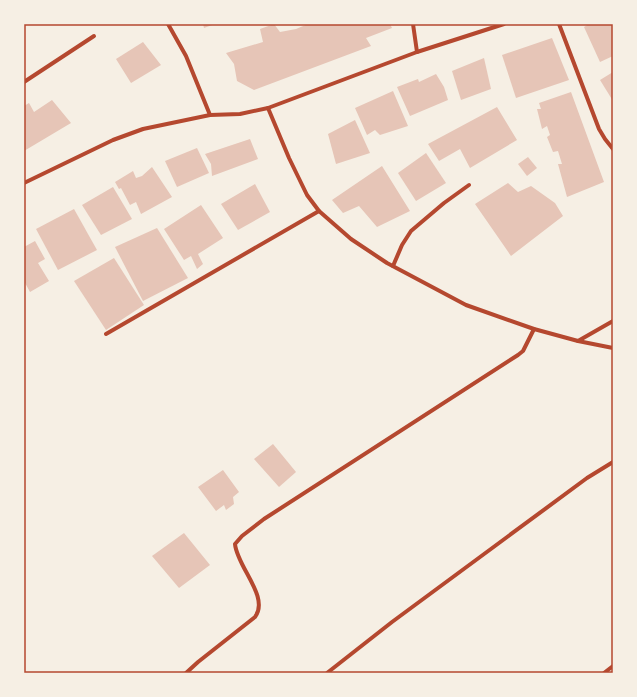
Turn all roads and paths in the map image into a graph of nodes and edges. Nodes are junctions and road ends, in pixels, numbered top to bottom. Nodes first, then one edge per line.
1 (168, 24) edge
2 (413, 24) edge
3 (504, 24) edge
4 (559, 24) edge
5 (94, 36) dead end
6 (417, 52) junction
7 (24, 82) edge
8 (268, 108) junction
9 (210, 115) junction
10 (613, 149) edge
11 (24, 183) edge
12 (470, 185) dead end
13 (319, 211) junction
14 (393, 266) junction
15 (613, 321) edge
16 (534, 330) junction
17 (106, 334) dead end
18 (578, 341) junction
19 (613, 348) edge
20 (613, 462) edge
21 (613, 666) edge
22 (186, 673) edge
23 (327, 673) edge
24 (604, 673) edge

1 - 9 street
2 - 6 street
3 - 6 street
4 - 10 street
5 - 7 street
6 - 8 street
8 - 9 street
8 - 13 street
9 - 11 street
12 - 14 street
13 - 14 street
13 - 17 street
14 - 16 street
15 - 18 street
16 - 18 street
16 - 22 street
18 - 19 street
20 - 23 street
21 - 24 street

